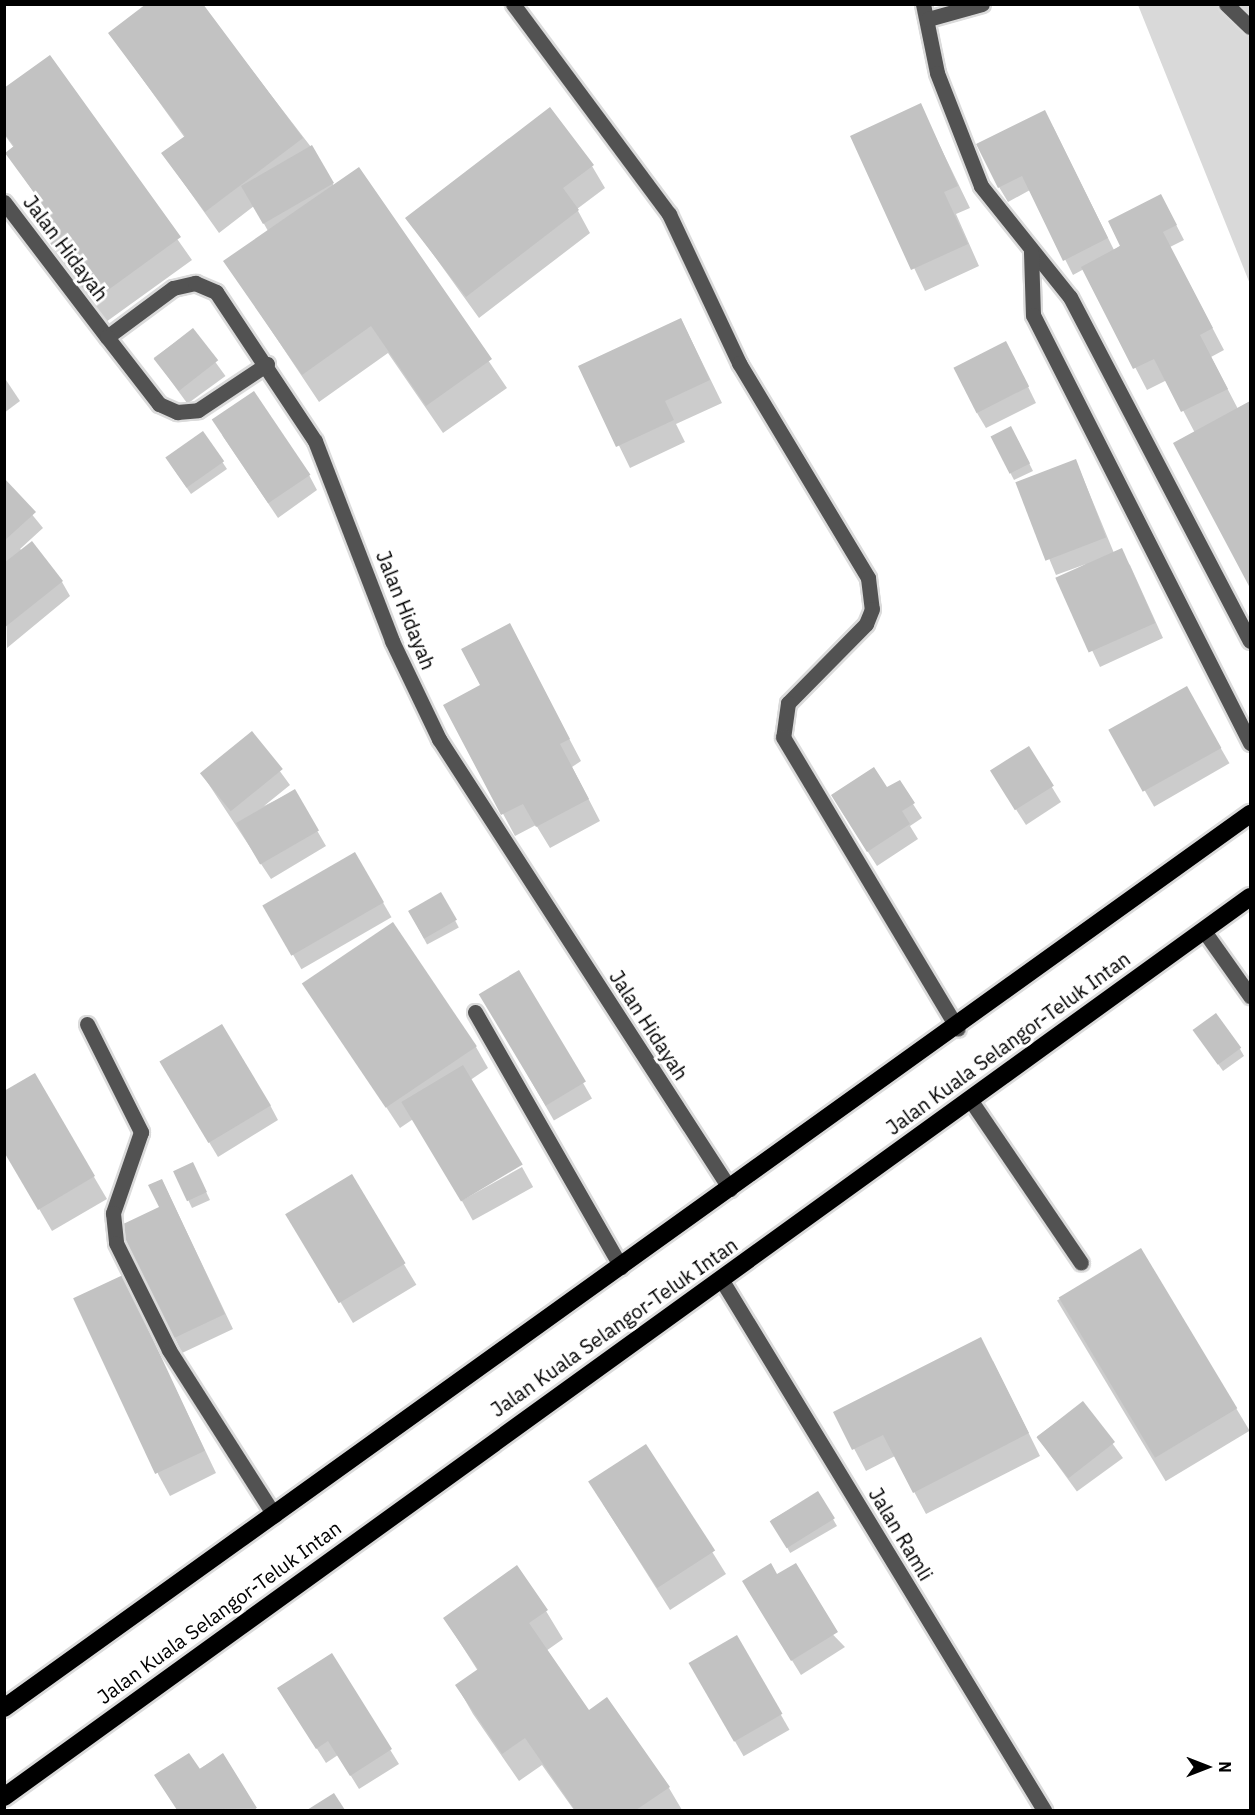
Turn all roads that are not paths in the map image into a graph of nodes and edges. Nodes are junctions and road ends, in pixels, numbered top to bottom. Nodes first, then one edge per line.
1 (513, 4) edge
2 (982, 4) edge
3 (1226, 4) edge
4 (925, 12) edge
5 (1251, 27) edge
6 (4, 202) edge
7 (1031, 252) junction
8 (107, 337) junction
9 (267, 364) junction
10 (1251, 641) edge
11 (1251, 743) edge
12 (1251, 814) edge
13 (1251, 897) edge
14 (1204, 931) junction
15 (1251, 996) edge
16 (476, 1012) dead end
17 (87, 1023) dead end
18 (958, 1029) junction
19 (969, 1098) junction
20 (730, 1189) junction
21 (1081, 1263) dead end
22 (621, 1267) junction
23 (722, 1279) junction
24 (274, 1515) junction
25 (4, 1708) edge
26 (4, 1797) edge
27 (1044, 1810) edge

1 - 18 street
2 - 4 street
3 - 5 street
4 - 7 street
6 - 8 street, Jalan Hidayah
7 - 10 street
7 - 11 street
8 - 9 street
8 - 9 street, Jalan Hidayah
9 - 20 street, Jalan Hidayah
12 - 18 highway, Jalan Kuala Selangor-Teluk Intan
13 - 14 highway, Jalan Kuala Selangor-Teluk Intan
14 - 15 street
14 - 19 highway, Jalan Kuala Selangor-Teluk Intan
16 - 22 street
17 - 24 street
18 - 20 highway, Jalan Kuala Selangor-Teluk Intan
19 - 21 street
19 - 23 highway, Jalan Kuala Selangor-Teluk Intan
20 - 22 highway, Jalan Kuala Selangor-Teluk Intan
22 - 24 highway, Jalan Kuala Selangor-Teluk Intan
23 - 26 highway, Jalan Kuala Selangor-Teluk Intan
23 - 27 street, Jalan Ramli
24 - 25 highway, Jalan Kuala Selangor-Teluk Intan

